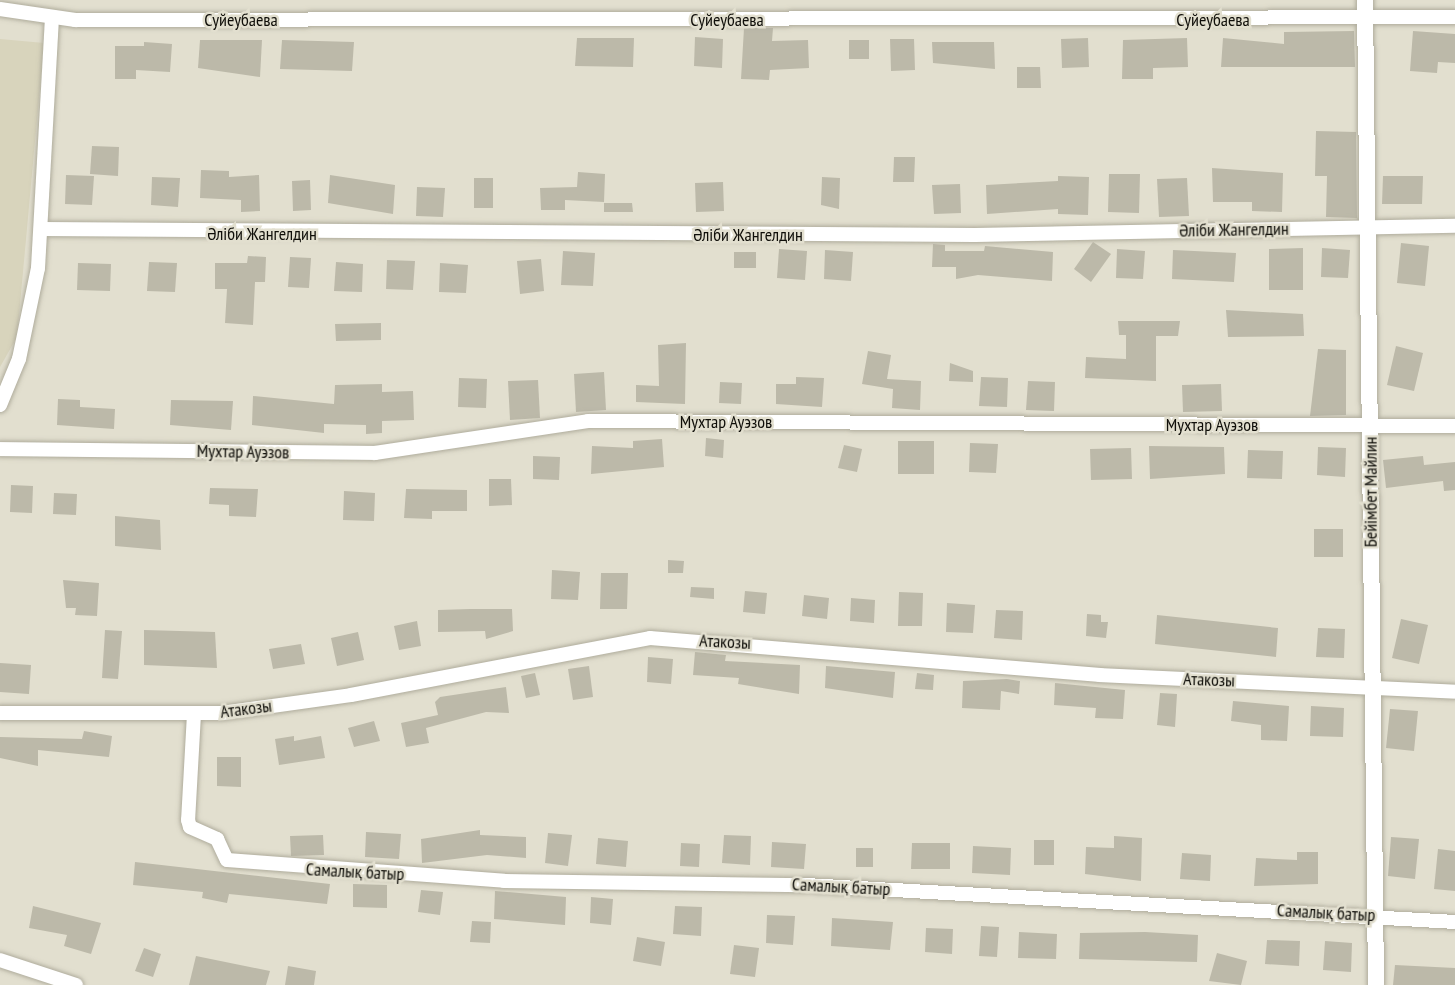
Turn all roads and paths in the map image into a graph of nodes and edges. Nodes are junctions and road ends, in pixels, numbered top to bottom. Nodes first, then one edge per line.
1 (1365, 0) edge
2 (0, 9) edge
3 (1455, 17) edge
4 (52, 18) junction
5 (1365, 20) junction
6 (1455, 226) edge
7 (1369, 228) junction
8 (41, 229) junction
9 (0, 405) edge
10 (1371, 426) junction
11 (1455, 426) edge
12 (0, 449) edge
13 (1373, 687) junction
14 (1455, 692) edge
15 (0, 713) edge
16 (194, 714) junction
17 (1375, 915) junction
18 (1455, 922) edge
19 (0, 960) edge
20 (76, 985) edge
21 (1376, 985) edge

1 - 5 street, Бейімбет Майлин
2 - 4 street, Суйеубаева
3 - 5 street, Суйеубаева
4 - 5 street, Суйеубаева
4 - 8 street
5 - 7 street, Бейімбет Майлин
6 - 7 street, Әліби Жангелдин
7 - 8 street, Әліби Жангелдин
7 - 10 street, Бейімбет Майлин
8 - 9 street
10 - 11 street, Мухтар Ауэзов
10 - 12 street, Мухтар Ауэзов
10 - 13 street, Бейімбет Майлин
13 - 14 street, Атакозы
13 - 16 street, Атакозы
13 - 17 street, Бейімбет Майлин
15 - 16 street, Атакозы
16 - 17 street, Самалық батыр
17 - 18 street, Самалық батыр
17 - 21 street, Бейімбет Майлин
19 - 20 street

